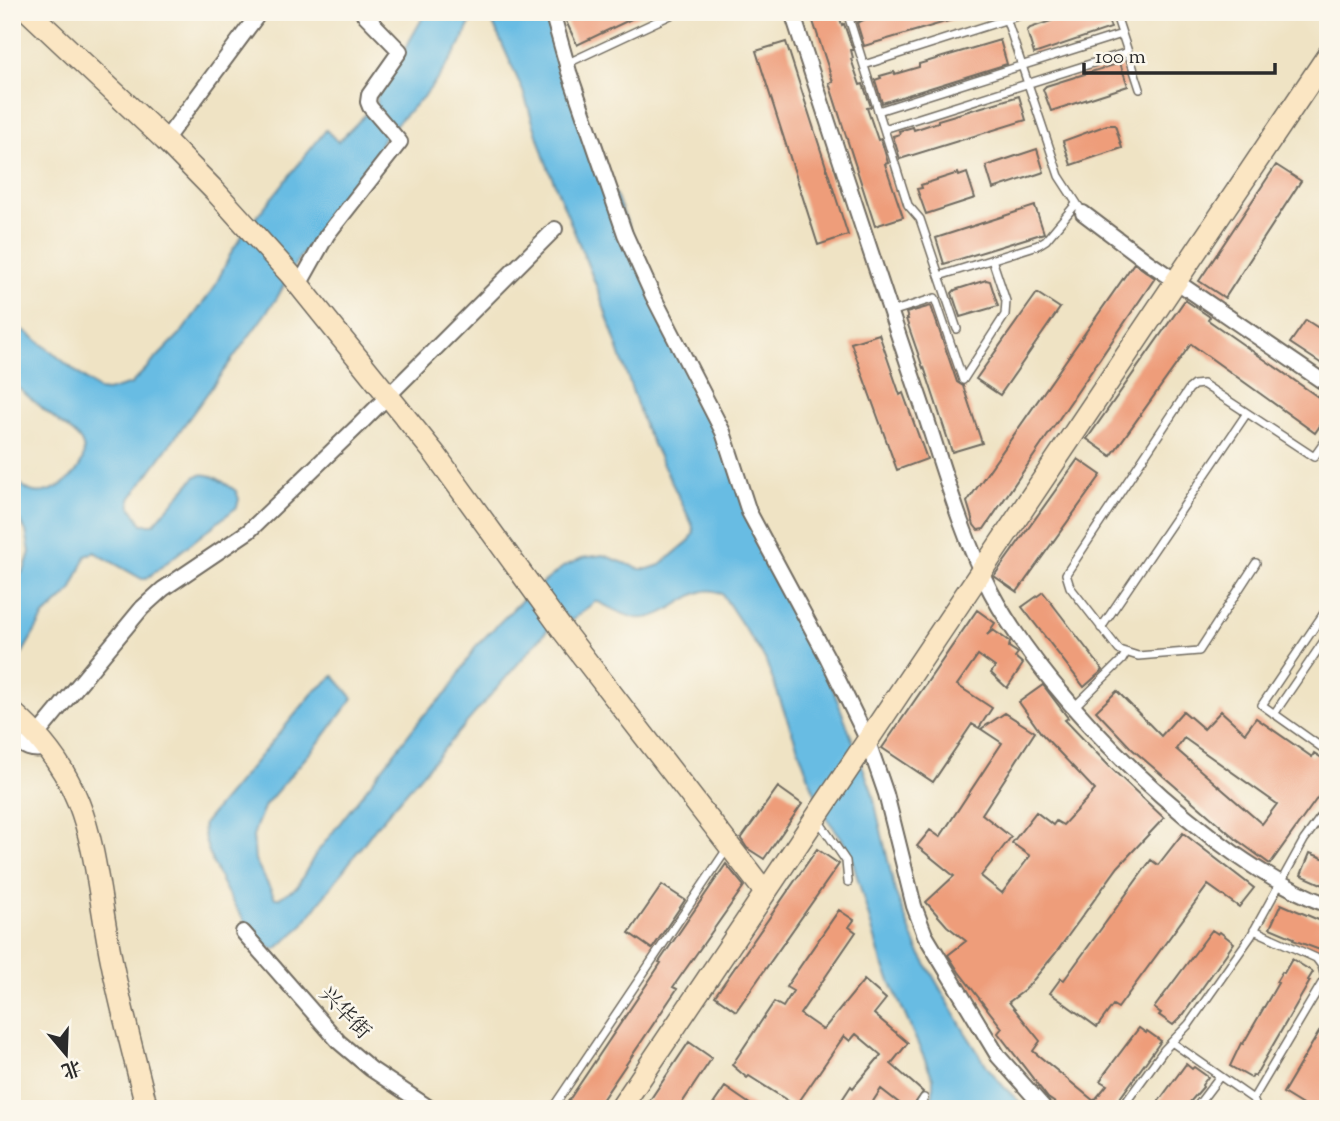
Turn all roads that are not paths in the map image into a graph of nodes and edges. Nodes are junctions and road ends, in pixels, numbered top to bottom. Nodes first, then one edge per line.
1 (29, 12) edge
2 (260, 12) edge
3 (362, 12) edge
4 (552, 12) edge
5 (677, 12) edge
6 (792, 12) edge
7 (869, 12) edge
8 (1030, 12) edge
9 (1115, 12) edge
10 (848, 15) edge
11 (1005, 16) edge
12 (1122, 34) junction
13 (1128, 52) junction
14 (1328, 55) edge
15 (566, 64) junction
16 (864, 65) junction
17 (1022, 66) junction
18 (1028, 84) junction
19 (1140, 89) dead end
20 (878, 111) junction
21 (884, 129) junction
22 (165, 140) junction
23 (1079, 209) junction
24 (555, 229) dead end
25 (992, 259) junction
26 (939, 276) junction
27 (295, 279) junction
28 (1176, 281) junction
29 (891, 312) junction
30 (957, 329) dead end
31 (1328, 385) edge
32 (389, 395) junction
33 (1247, 412) junction
34 (1328, 437) edge
35 (1255, 563) dead end
36 (981, 570) junction
37 (1328, 607) edge
38 (1101, 628) junction
39 (1328, 635) edge
40 (1126, 653) junction
41 (1074, 707) junction
42 (12, 712) edge
43 (1274, 714) junction
44 (12, 737) edge
45 (43, 741) junction
46 (863, 746) junction
47 (1328, 752) edge
48 (1328, 807) edge
49 (818, 813) junction
50 (729, 845) junction
51 (848, 882) dead end
52 (1279, 883) junction
53 (765, 892) junction
54 (1328, 905) edge
55 (1254, 930) junction
56 (243, 932) dead end
57 (1173, 1043) junction
58 (1220, 1076) junction
59 (924, 1098) dead end
60 (1252, 1099) junction
61 (147, 1109) edge
62 (431, 1109) edge
63 (552, 1109) edge
64 (620, 1109) edge
65 (917, 1109) edge
66 (1045, 1109) edge
67 (1121, 1109) edge
68 (1195, 1109) edge
69 (1257, 1109) edge

1 - 22 street
2 - 22 street
3 - 27 street
4 - 15 street
5 - 15 lane
6 - 29 street
7 - 10 lane
8 - 11 lane
9 - 12 lane
10 - 16 lane
11 - 16 lane
11 - 17 lane
12 - 13 lane
12 - 17 lane
13 - 18 lane
13 - 19 lane
14 - 28 street
15 - 46 street
16 - 20 lane
17 - 18 lane
17 - 20 lane
18 - 21 lane
18 - 23 lane
20 - 21 lane
21 - 26 lane
22 - 27 street
23 - 25 lane
23 - 28 street
24 - 32 street
25 - 26 lane
25 - 29 lane
26 - 30 lane
27 - 32 street
28 - 31 street
28 - 36 street
29 - 36 street
32 - 45 street
32 - 50 street
33 - 34 lane
33 - 38 lane
33 - 38 lane
35 - 40 lane
36 - 41 street
36 - 46 street
37 - 43 lane
38 - 40 lane
39 - 43 lane
40 - 41 lane
41 - 52 street
42 - 45 street
43 - 47 lane
44 - 45 street
45 - 61 street
46 - 49 street
46 - 66 street
48 - 52 lane
49 - 51 lane
49 - 53 street
50 - 53 street
50 - 63 lane
52 - 54 street
52 - 55 lane
53 - 64 street
55 - 57 lane
55 - 60 lane
56 - 62 street, 兴华街
57 - 58 lane
57 - 67 lane
58 - 60 lane
58 - 68 lane
59 - 65 lane
60 - 69 lane

